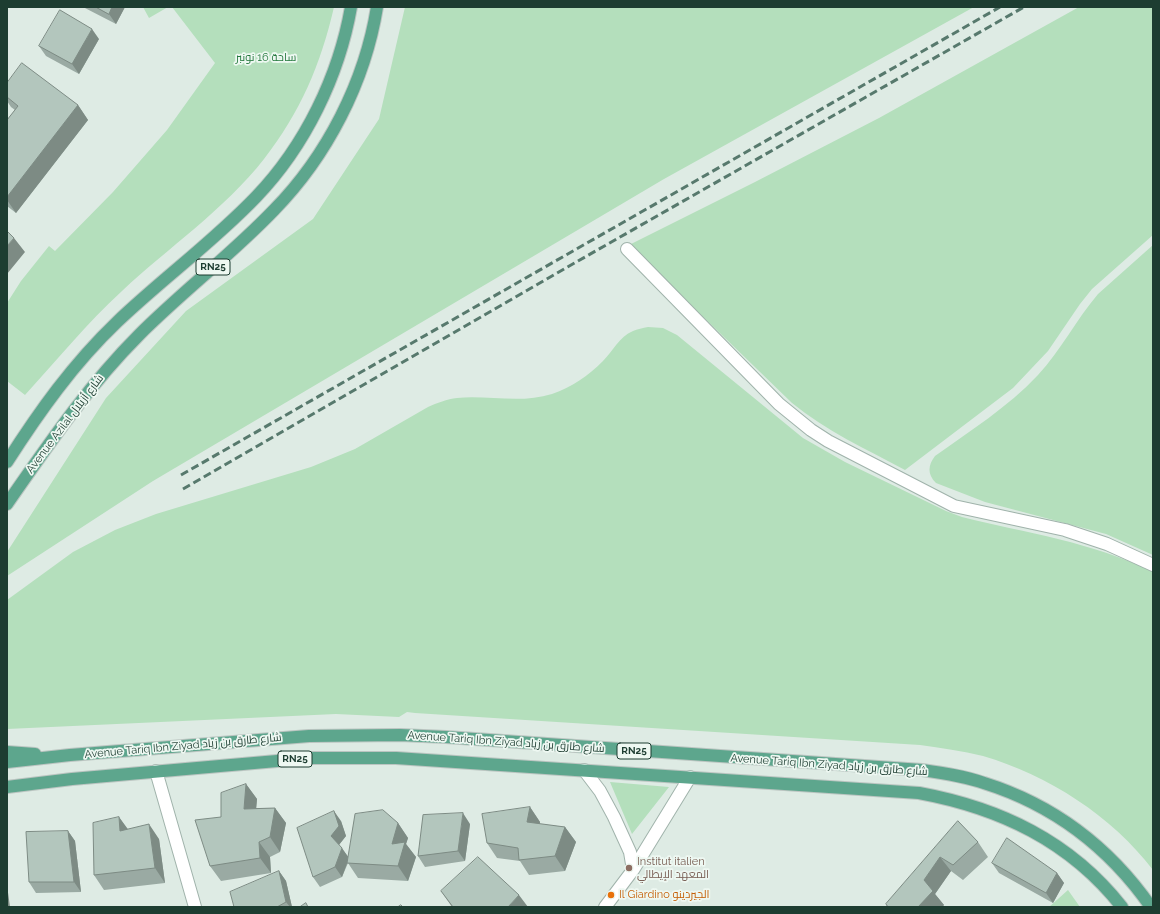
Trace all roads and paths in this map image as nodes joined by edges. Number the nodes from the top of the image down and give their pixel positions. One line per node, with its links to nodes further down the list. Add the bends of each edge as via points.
1 (351, 7): 4 (main road, RN25, via 330,81 302,136 279,170 233,220 142,299 92,347 49,400)
2 (377, 7): 5 (main road, Avenue Azilal شارع أزيلال / RN25, via 366,53 339,121 299,182 274,210 116,359 71,412)
3 (627, 249): 6 (street, via 779,404 828,441 954,506 1064,530 1107,544)
4 (7, 462)
5 (7, 504)
6 (1153, 566)
7 (7, 752): 8 (main road, RN25)
8 (50, 757): 9 (main road, Avenue Tariq Ibn Ziyad شارع طارق بن زياد / RN25); 18 (main road, Avenue Tariq Ibn Ziyad شارع طارق بن زياد / RN25, via 309,736 400,735 922,770 983,783 1042,807 1094,843 1117,864)
9 (7, 762)
10 (584, 770): 11 (main road, Avenue Tariq Ibn Ziyad شارع طارق بن زياد / RN25, via 353,757); 12 (main road, Avenue Tariq Ibn Ziyad شارع طارق بن زياد / RN25); 14 (street, via 600,791 614,817 630,852)
11 (156, 771): 13 (main road, Avenue Tariq Ibn Ziyad شارع طارق بن زياد / RN25); 15 (street)
12 (690, 777): 14 (street); 17 (main road, Avenue Tariq Ibn Ziyad شارع طارق بن زياد / RN25, via 920,793 977,806 1031,830 1056,846 1101,883)
13 (7, 787)
14 (633, 870): 16 (street)
15 (195, 907)
16 (605, 907)
17 (1122, 907)
18 (1151, 907)

